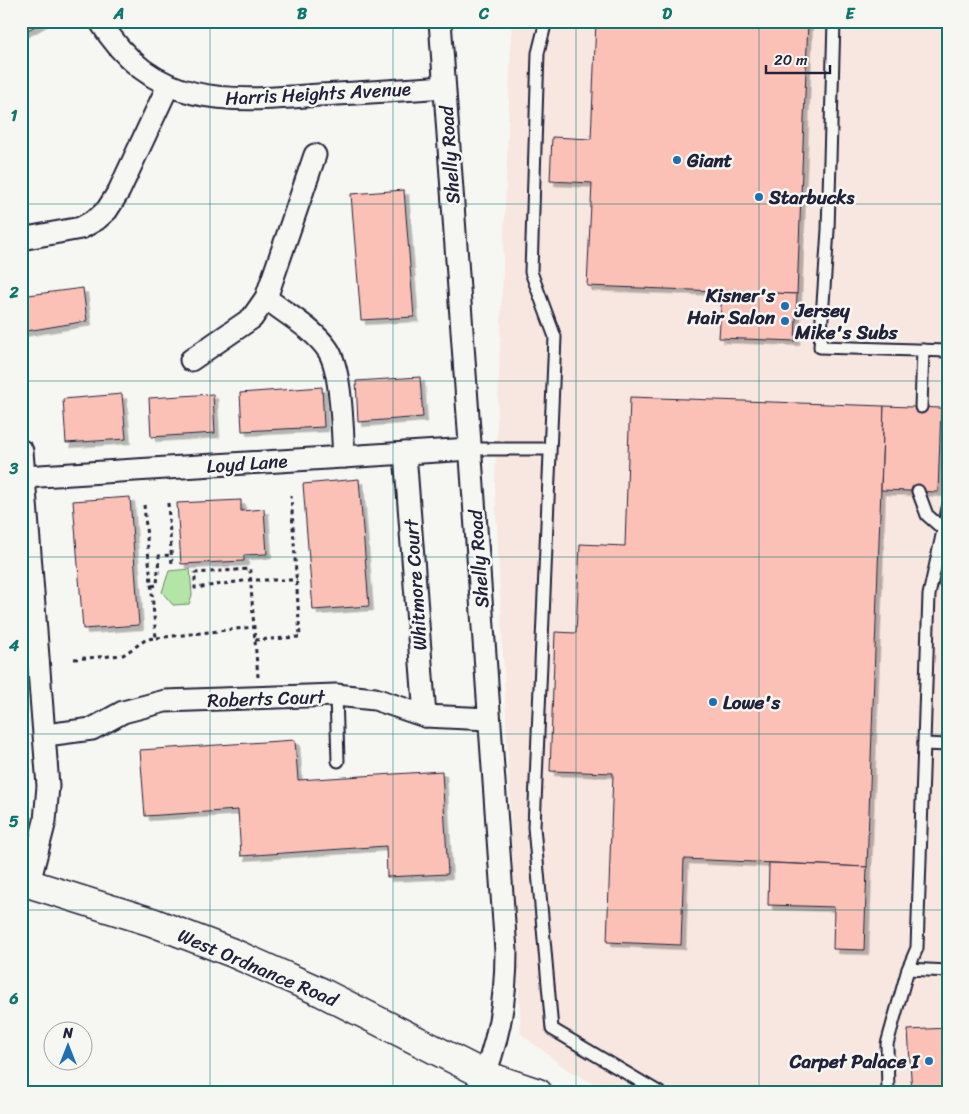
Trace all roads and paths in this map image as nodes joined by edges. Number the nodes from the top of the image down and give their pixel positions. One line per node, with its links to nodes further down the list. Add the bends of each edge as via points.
1 (100, 21): 5 (street, Harris Heights Avenue, via 122,52 142,70)
2 (440, 21): 6 (street, Shelly Road)
3 (546, 21): 15 (lane, via 538,52 531,272 555,337)
4 (834, 21): 10 (lane, via 828,230 820,347)
5 (168, 86): 6 (street, Harris Heights Avenue, via 222,99); 8 (street, via 107,210 97,220 81,228)
6 (444, 87): 14 (street, Shelly Road)
7 (315, 155): 9 (street)
8 (21, 239)
9 (266, 298): 12 (street, via 252,318); 18 (street, via 318,338 329,351 337,384)
10 (923, 350): 11 (lane); 13 (lane)
11 (948, 351)
12 (192, 360)
13 (921, 407)
14 (470, 449): 15 (lane); 17 (street, Loyd Lane); 38 (street, Shelly Road)
15 (549, 449): 48 (lane, via 534,827 552,1029)
16 (22, 451): 19 (street)
17 (405, 453): 18 (street, Loyd Lane); 37 (street, Whitmore Court)
18 (344, 457): 19 (street, Loyd Lane)
19 (24, 477): 39 (street)
20 (918, 492): 25 (lane, via 927,516)
21 (291, 495): 29 (path)
22 (168, 504): 26 (path)
23 (144, 505): 30 (path)
24 (948, 508): 25 (lane)
25 (943, 529): 40 (lane, via 929,595)
26 (172, 555): 27 (path); 30 (path, via 159,556 157,585)
27 (172, 565)
28 (250, 580): 28 (path, via 250,569 195,573 195,588); 29 (path); 31 (path)
29 (297, 580): 33 (path, via 300,637)
30 (152, 586): 32 (path)
31 (254, 627): 32 (path); 33 (path)
32 (156, 638): 34 (path, via 147,639 122,655)
33 (255, 640): 35 (path)
34 (74, 659)
35 (258, 685)
36 (336, 695): 37 (street, Roberts Court, via 374,699); 39 (street, Roberts Court, via 165,701 122,712 92,728); 42 (lane)
37 (424, 716): 38 (street, Roberts Court)
38 (489, 719): 46 (street, Shelly Road, via 506,977 502,1017)
39 (46, 734): 43 (street, via 48,786 45,821)
40 (924, 744): 41 (lane); 44 (lane, via 917,948)
41 (948, 745)
42 (338, 761)
43 (25, 882): 46 (main road, West Ordnance Road, via 152,922 233,953 321,992)
44 (908, 969): 45 (lane); 49 (lane, via 887,1044)
45 (948, 970)
46 (488, 1087): 47 (main road, West Ordnance Road)
47 (538, 1093)
48 (660, 1093)
49 (888, 1093)

